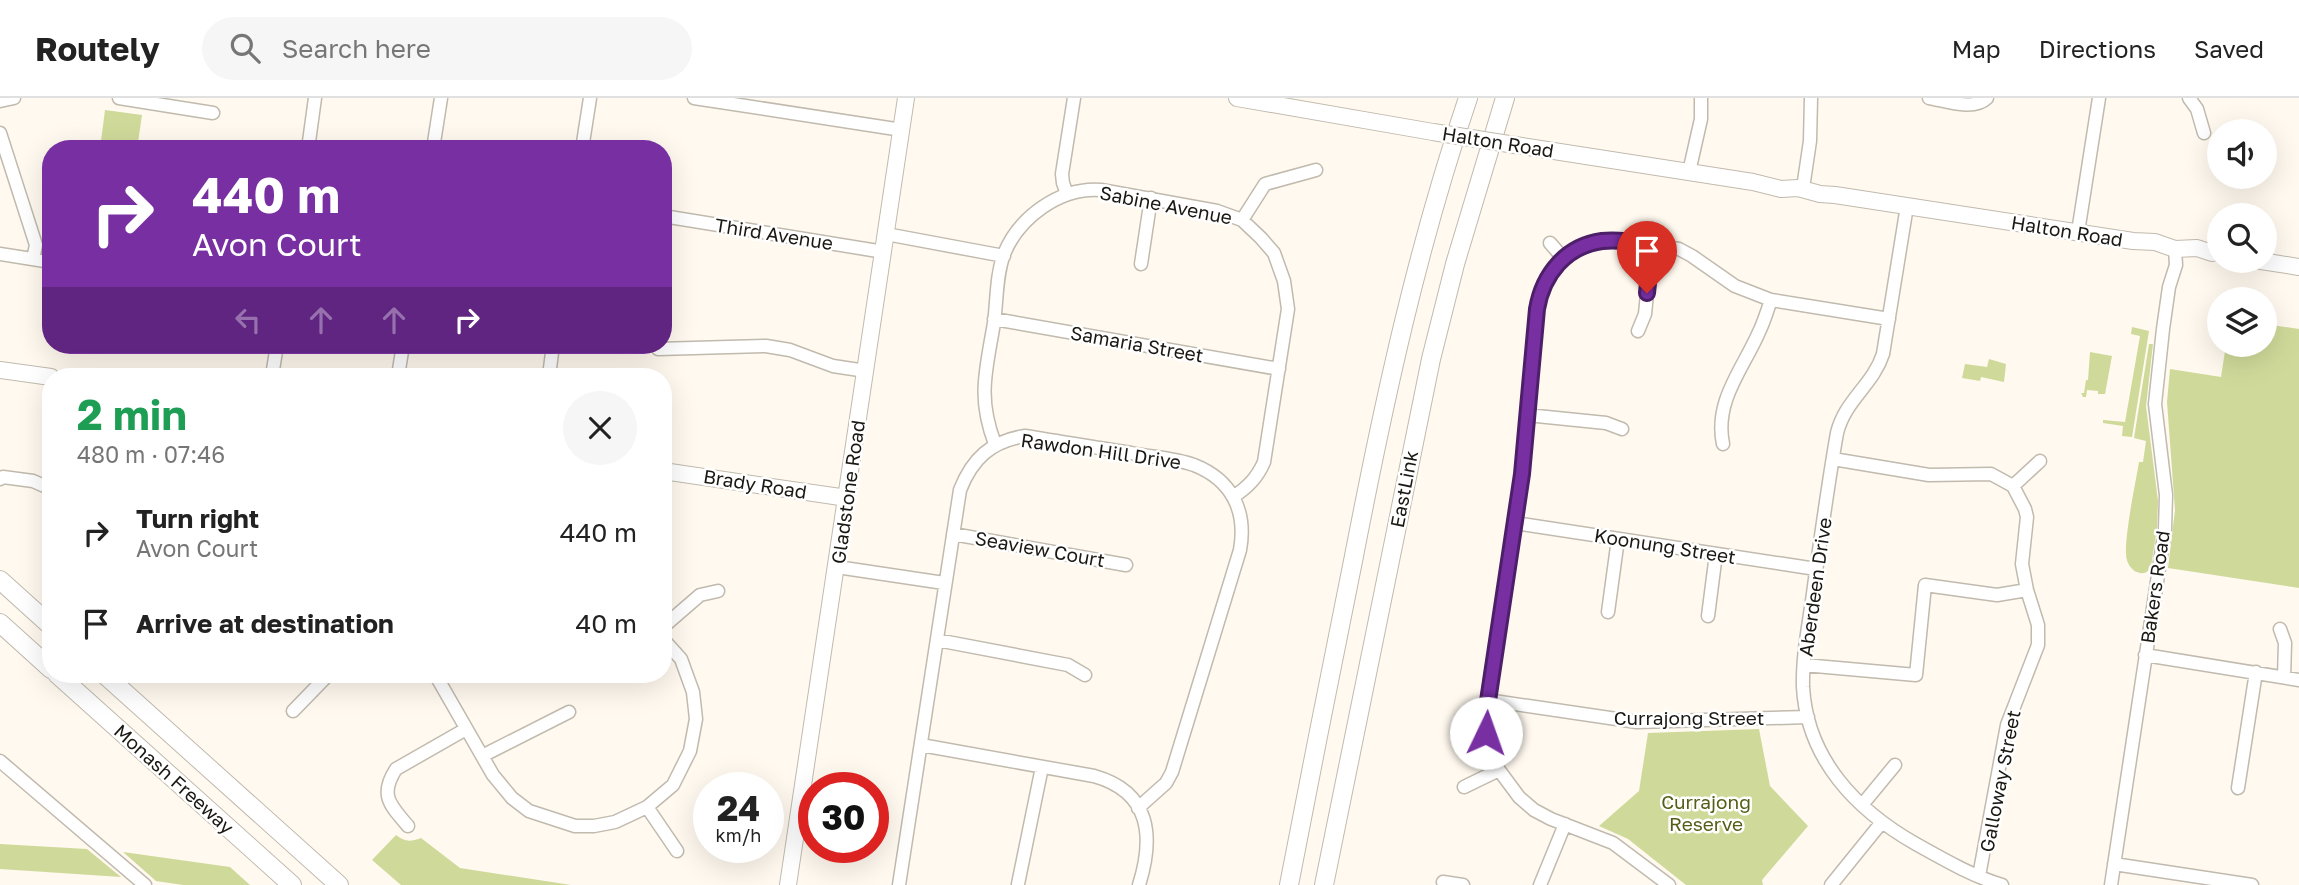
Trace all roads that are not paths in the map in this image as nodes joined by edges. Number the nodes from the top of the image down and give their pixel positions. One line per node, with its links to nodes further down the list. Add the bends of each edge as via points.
1 (13, 98): 18 (street)
2 (119, 98): 19 (street)
3 (315, 98): 23 (street)
4 (441, 98): 24 (street)
5 (590, 98): 25 (street)
6 (695, 98): 20 (street)
7 (906, 98): 20 (main road, Gladstone Road)
8 (1074, 98): 29 (street, via 1062,174)
9 (1237, 98): 27 (main road, Halton Road, bridge)
10 (1468, 98): 131 (highway, EastLink, via 1401,329)
11 (1505, 98): 110 (highway, EastLink, via 1431,359)
12 (1701, 98): 27 (street)
13 (1811, 98): 28 (street)
14 (1929, 98): 15 (street, via 1975,104)
15 (1987, 98)
16 (2099, 98): 34 (street)
17 (2189, 98): 22 (street)
18 (0, 102)
19 (213, 113)
20 (902, 130): 35 (main road, Gladstone Road)
21 (0, 132): 44 (street, via 36,244)
22 (2204, 133)
23 (309, 140)
24 (434, 140)
25 (583, 140)
26 (1316, 170): 33 (street, via 1265,184)
27 (1689, 172): 28 (main road, Halton Road, via 1781,189)
28 (1803, 185): 31 (main road, Halton Road, via 1820,194)
29 (1068, 194): 30 (street, Sabine Avenue, via 1093,189); 42 (street, Sabine Avenue, via 1040,209 1019,229)
30 (1151, 198): 33 (street, Sabine Avenue); 46 (street)
31 (1907, 206): 34 (main road, Halton Road); 51 (street, Aberdeen Drive)
32 (672, 217): 39 (street, Third Avenue)
33 (1242, 220): 55 (street, Sabine Avenue, via 1274,253 1284,281 1287,309)
34 (2078, 232): 40 (main road, Halton Road, via 2155,243)
35 (886, 234): 39 (main road, Gladstone Road); 42 (street)
36 (1550, 243): 43 (street)
37 (1652, 244): 43 (street, via 1602,241); 49 (street, via 1686,252 1735,286); 52 (street, via 1645,314)
38 (2207, 251): 40 (main road, Halton Road, via 2197,248)
39 (884, 252): 56 (main road, Gladstone Road)
40 (2174, 253): 89 (street, Bakers Road, via 2169,264 2154,404 2165,529)
41 (0, 254): 44 (street)
42 (1004, 256): 50 (street, Sabine Avenue)
43 (1563, 258): 58 (street, via 1548,275 1539,298)
44 (33, 259): 45 (street)
45 (42, 260)
46 (1141, 264)
47 (2277, 264): 48 (main road)
48 (2299, 267)
49 (1771, 300): 51 (street); 61 (street, via 1723,405)
50 (994, 319): 55 (street, Samaria Street); 60 (street, Sabine Avenue, via 983,398)
51 (1889, 319): 62 (street, Aberdeen Drive, via 1880,364 1842,416)
52 (1638, 331)
53 (672, 349): 56 (street, via 766,346)
54 (0, 369): 57 (main road)
55 (1279, 369): 68 (street, Sabine Avenue, via 1264,462 1248,487)
56 (866, 371): 69 (main road, Gladstone Road)
57 (42, 376)
58 (1527, 415): 59 (street, via 1606,423); 70 (street)
59 (1622, 429)
60 (995, 444): 68 (street, Rawdon Hill Drive, via 1025,436 1192,464 1217,478); 71 (street, Rawdon Hill Drive, via 966,473)
61 (1723, 444)
62 (1832, 459): 67 (street, via 1929,475 1990,474); 76 (street, Aberdeen Drive)
63 (2040, 461): 67 (street)
64 (672, 472): 69 (main road, Brady Road)
65 (0, 479): 66 (street)
66 (42, 485)
67 (2013, 486): 79 (street, Galloway Street, via 2027,517 2022,564)
68 (1233, 497): 116 (street, Rawdon Hill Drive, via 1241,516 1240,550 1172,772)
69 (847, 498): 75 (main road, Gladstone Road)
70 (1515, 523): 72 (street, Koonung Street); 100 (street)
71 (953, 534): 74 (street, Seaview Court); 78 (street, Rawdon Hill Drive)
72 (1618, 539): 73 (street, Koonung Street); 81 (street)
73 (1716, 554): 76 (street, Koonung Street); 82 (street)
74 (1126, 565)
75 (837, 567): 78 (street); 128 (main road, Gladstone Road)
76 (1816, 569): 91 (street, Aberdeen Drive)
77 (0, 580): 83 (highway)
78 (944, 583): 87 (street, Rawdon Hill Drive)
79 (2027, 590): 91 (street, via 1986,594 1925,585 1916,675); 122 (street, Galloway Street, via 2037,618 2038,645 2007,725)
80 (718, 591): 84 (street, via 700,595)
81 (1608, 612)
82 (1708, 616)
83 (42, 618)
84 (672, 618)
85 (0, 623): 90 (highway)
86 (2280, 629): 94 (street, via 2285,643)
87 (937, 640): 93 (street, via 1068,665); 105 (street, Rawdon Hill Drive)
88 (672, 649): 115 (street, via 681,659 693,692 696,719 690,751 673,785)
89 (2145, 655): 92 (street); 121 (street, Bakers Road)
90 (42, 660)
91 (1804, 665): 103 (street, Aberdeen Drive)
92 (2256, 672): 94 (street); 113 (street)
93 (1085, 675)
94 (2284, 677): 95 (street)
95 (2299, 680)
96 (67, 683): 126 (highway, Monash Freeway)
97 (114, 683): 127 (highway, Monash Freeway)
98 (320, 683): 101 (street)
99 (440, 683): 104 (street)
100 (1488, 701): 103 (street, Currajong Street, via 1637,722); 111 (street, via 1486,733)
101 (293, 711)
102 (569, 712): 106 (street)
103 (1808, 717): 114 (street, Aberdeen Drive, via 1828,766)
104 (466, 729): 106 (street); 119 (street, via 391,776 390,804)
105 (921, 745): 109 (street); 129 (street, Rawdon Hill Drive)
106 (482, 756): 115 (street, via 512,798 529,811 575,826 615,822)
107 (0, 761): 125 (street)
108 (1895, 765): 114 (street)
109 (1042, 767): 116 (street, via 1102,779 1123,790); 124 (street)
110 (1349, 770): 132 (highway, EastLink); 133 (highway)
111 (1499, 770): 112 (street); 118 (street, via 1528,805)
112 (1464, 787)
113 (2238, 788)
114 (1862, 806): 117 (street, Aberdeen Drive)
115 (647, 807): 120 (street)
116 (1141, 814): 130 (street, via 1148,848)
117 (1882, 822): 122 (street, Aberdeen Drive); 137 (street)
118 (1565, 824): 135 (street); 136 (street, via 1613,842)
119 (408, 826)
120 (677, 851)
121 (2114, 864): 139 (street, Bakers Road); 140 (street)
122 (1979, 876): 138 (street, Aberdeen Drive)
123 (1443, 882): 134 (street)
124 (1018, 884)
125 (145, 885)
126 (292, 885)
127 (339, 885)
128 (788, 885)
129 (899, 885)
130 (1139, 885)
131 (1287, 885)
132 (1324, 885)
133 (1337, 885)
134 (1463, 885)
135 (1539, 885)
136 (1669, 885)
137 (1831, 885)
138 (2000, 885)
139 (2111, 885)
140 (2252, 885)

